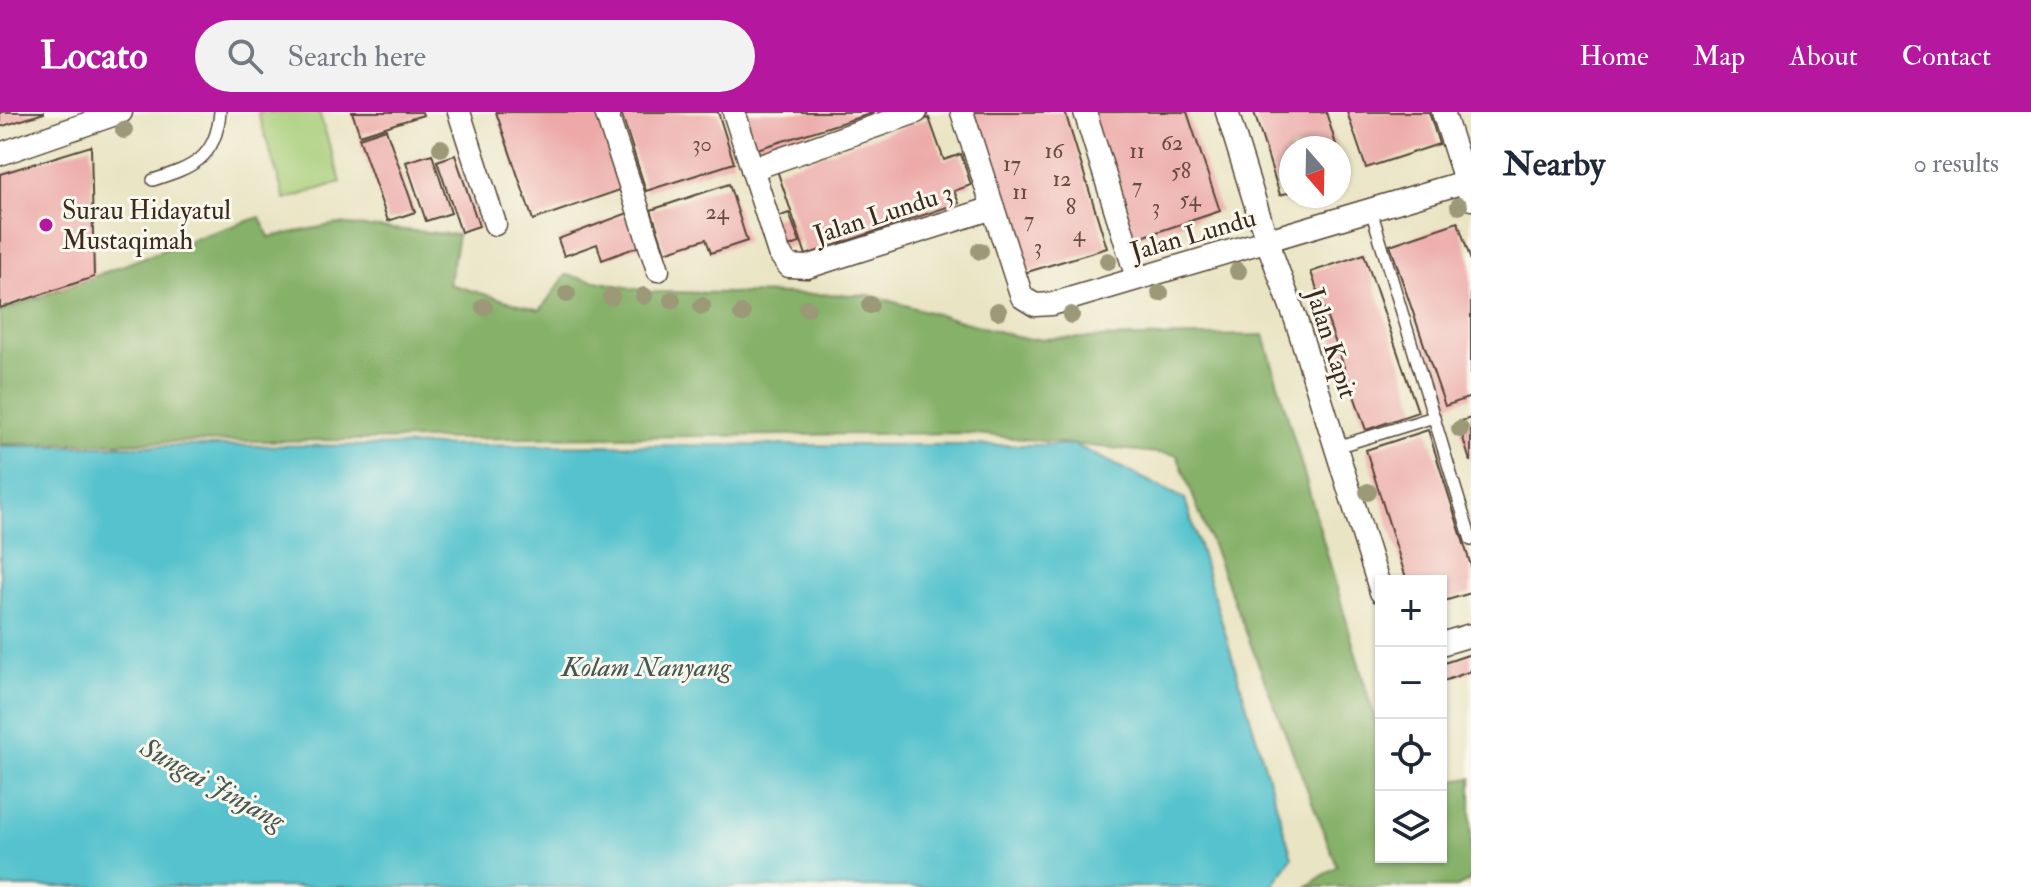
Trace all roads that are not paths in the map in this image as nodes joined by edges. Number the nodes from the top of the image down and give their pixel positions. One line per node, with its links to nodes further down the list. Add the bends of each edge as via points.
1 (121, 112): 11 (street)
2 (220, 112): 13 (lane, via 211,150 185,170)
3 (459, 112): 17 (street)
4 (606, 112): 19 (street)
5 (734, 112): 12 (street)
6 (916, 112): 12 (street)
7 (962, 112): 15 (street)
8 (1085, 112): 20 (street)
9 (1227, 112): 18 (street, Jalan Kapit)
10 (1443, 112): 14 (street)
11 (0, 154)
12 (752, 169): 15 (street, Jalan Lundu 3, via 779,253 789,266 807,267)
13 (153, 180)
14 (1469, 187): 16 (street, Jalan Lundu)
15 (993, 208): 20 (street, Jalan Lundu, via 1022,297 1035,305)
16 (1371, 210): 18 (street, Jalan Lundu); 21 (lane)
17 (495, 224)
18 (1267, 241): 20 (street, Jalan Lundu); 22 (street, Jalan Kapit)
19 (658, 270)
20 (1137, 278)
21 (1434, 417): 22 (lane); 23 (lane)
22 (1336, 447): 24 (street, Jalan Kapit)
23 (1471, 540)
24 (1376, 575)
25 (1471, 635): 26 (street)
26 (1447, 642)

